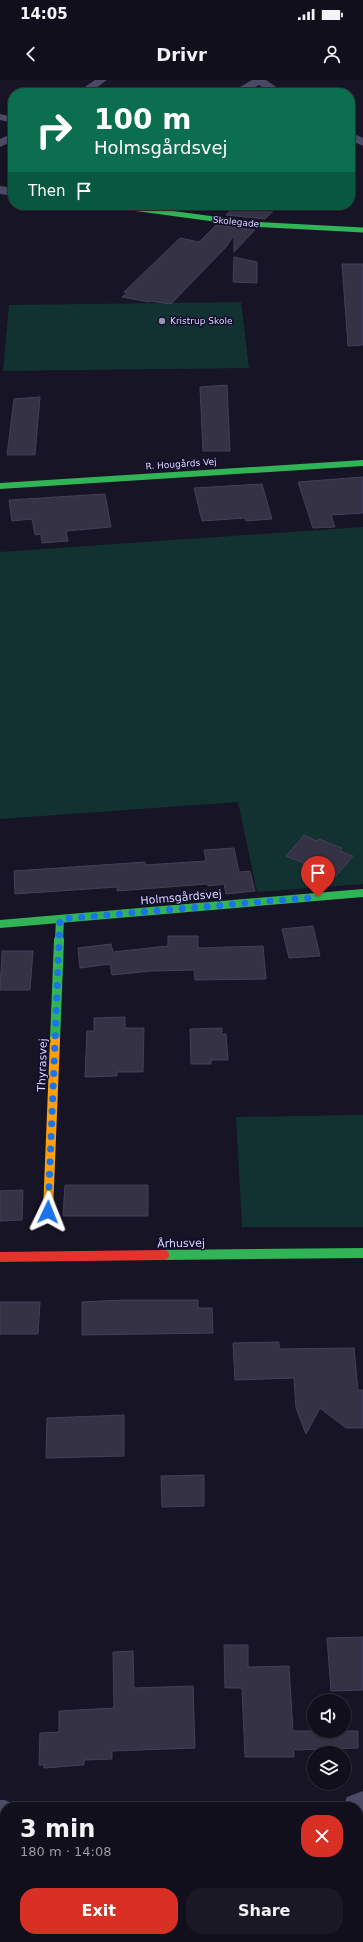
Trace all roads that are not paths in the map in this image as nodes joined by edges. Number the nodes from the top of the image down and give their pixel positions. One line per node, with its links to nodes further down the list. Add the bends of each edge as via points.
1 (102, 80): 3 (street)
2 (259, 80): 4 (street); 5 (street)
3 (89, 88)
4 (244, 88)
5 (272, 88)
6 (152, 210): 7 (street, Skolegade, via 251,224)
7 (363, 230)
8 (363, 463): 9 (street, R. Hougårds Vej)
9 (0, 486)
10 (363, 893): 11 (street, Holmsgårdsvej)
11 (60, 919): 12 (street, Holmsgårdsvej); 13 (street, Thyrasvej)
12 (0, 924)
13 (48, 1212)
14 (363, 1253): 15 (street, Århusvej)
15 (0, 1257)

